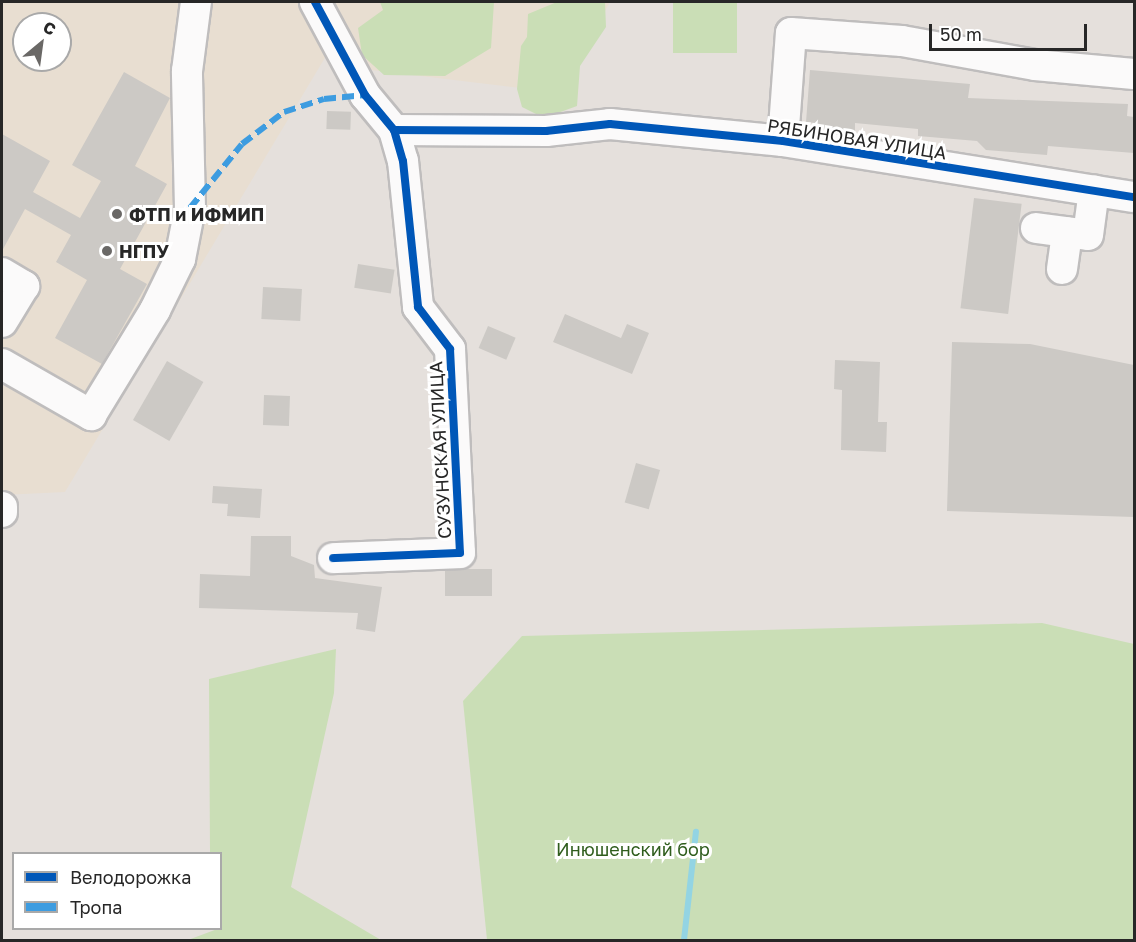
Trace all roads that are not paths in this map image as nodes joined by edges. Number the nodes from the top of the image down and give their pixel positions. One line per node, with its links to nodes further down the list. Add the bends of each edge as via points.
1 (196, 2): 13 (street, via 187,70 190,208 180,259 154,310 91,415)
2 (315, 2): 4 (street, СУЗУНСКАЯ УЛИЦА, via 365,95)
3 (1134, 74): 5 (street, via 1035,65 902,41 791,33)
4 (394, 130): 5 (street, РЯБИНОВАЯ УЛИЦА, via 546,131 610,124); 16 (street, СУЗУНСКАЯ УЛИЦА, via 411,211 418,307 450,349 460,553)
5 (783, 141): 6 (street, РЯБИНОВАЯ УЛИЦА)
6 (1094, 190): 7 (street, РЯБИНОВАЯ УЛИЦА); 9 (street, via 1088,235)
7 (1134, 197)
8 (1036, 228): 9 (street)
9 (1067, 232): 10 (street)
10 (1062, 269)
11 (2, 273): 12 (street, via 24,286)
12 (2, 322)
13 (2, 364)
14 (2, 507): 15 (street)
15 (2, 512)
16 (333, 558)

